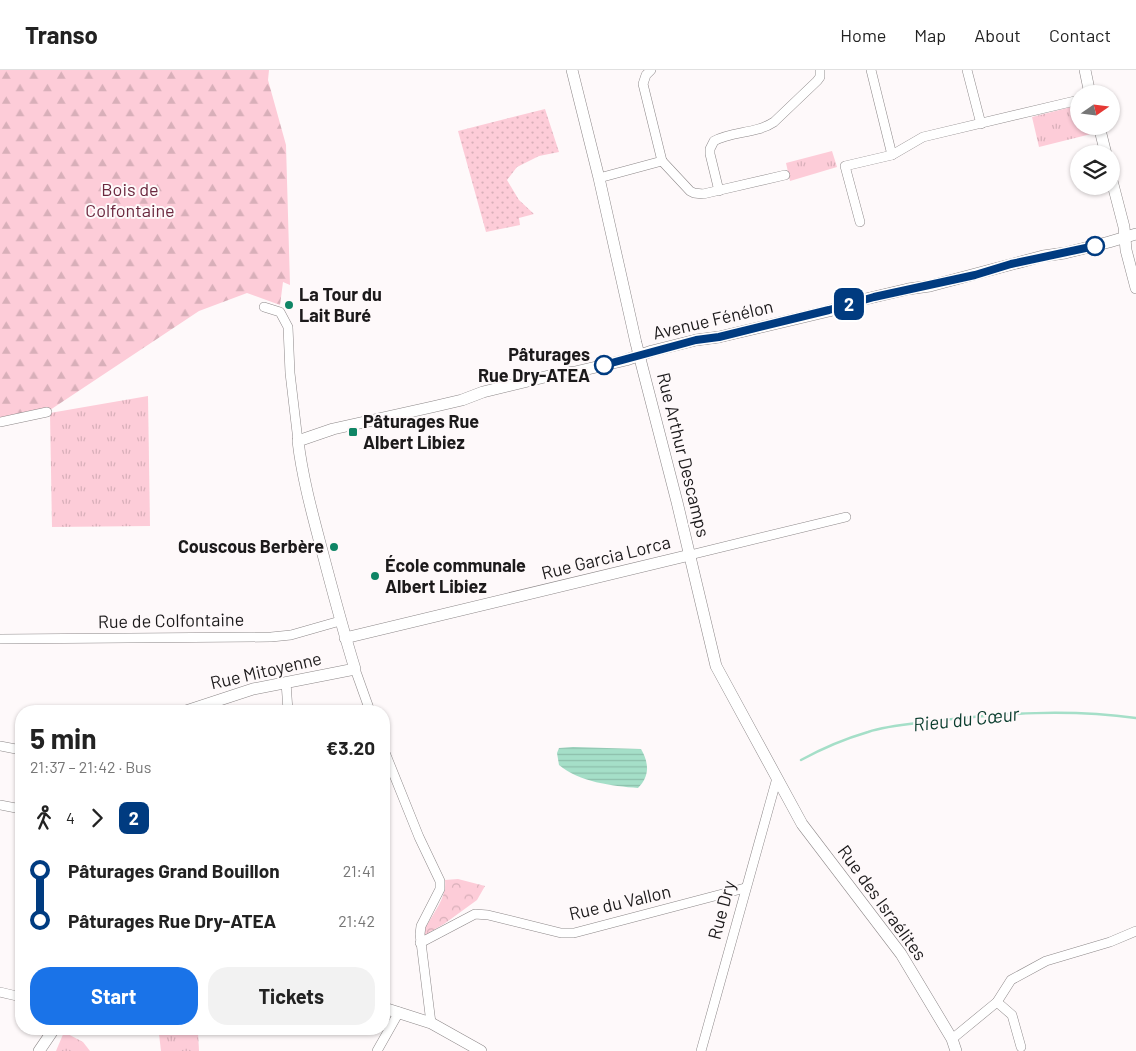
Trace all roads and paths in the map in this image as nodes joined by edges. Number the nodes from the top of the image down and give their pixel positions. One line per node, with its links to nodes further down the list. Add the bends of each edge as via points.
1 (572, 70): 13 (street, Rue Arthur Descamps)
2 (651, 70): 11 (street, via 644,84)
3 (820, 70): 14 (street, via 817,81 774,122 714,141 710,154)
4 (871, 70): 10 (street)
5 (967, 70): 9 (street)
6 (1085, 70): 7 (street)
7 (1088, 85)
8 (1070, 102): 9 (street)
9 (981, 124): 10 (street, via 923,137)
10 (892, 155): 16 (street, via 845,166)
11 (662, 162): 13 (street); 14 (street, via 694,193)
12 (785, 175): 14 (street)
13 (599, 178): 20 (street, Rue Arthur Descamps)
14 (719, 191)
15 (1116, 195): 17 (street, via 1124,227)
16 (860, 222)
17 (1130, 236): 18 (street); 20 (street, Avenue Fénélon)
18 (1136, 288)
19 (264, 307): 23 (street, via 280,312 288,327)
20 (639, 356): 23 (street, Avenue Fénélon, via 333,429); 25 (street, Rue Arthur Descamps)
21 (48, 412): 22 (street)
22 (0, 422)
23 (298, 441): 26 (street, via 300,463)
24 (846, 516): 25 (street, Rue Garcia Lorca)
25 (690, 555): 27 (street, Rue Garcia Lorca); 37 (street, Rue Arthur Descamps, via 716,666)
26 (340, 621): 27 (street); 28 (street, Rue de Colfontaine, via 291,635 271,637)
27 (345, 638): 29 (street)
28 (0, 639)
29 (355, 669): 30 (street, Rue Mitoyenne); 33 (street)
30 (286, 682): 31 (street, Rue Mitoyenne); 32 (street)
31 (204, 705)
32 (288, 705)
33 (368, 705)
34 (0, 746): 35 (street)
35 (15, 749)
36 (390, 765): 42 (street, via 440,881 440,890 421,926)
37 (777, 778): 40 (street, Rue Dry); 52 (street, Rue des Israélites, via 802,824 901,954)
38 (0, 805): 39 (street)
39 (15, 808)
40 (745, 888): 42 (street, Rue du Vallon, via 574,933 475,914); 57 (street, Rue Dry)
41 (1136, 931): 45 (street, via 1046,962 1011,980)
42 (420, 943): 48 (street)
43 (0, 992): 44 (street)
44 (15, 996)
45 (997, 1002): 52 (street); 53 (street, via 1012,1015)
46 (390, 1010): 47 (street)
47 (399, 1012): 48 (street); 49 (street)
48 (431, 1023): 56 (street)
49 (390, 1028)
50 (50, 1035): 54 (street)
51 (386, 1035): 55 (street)
52 (952, 1039): 58 (street, Rue des Israélites)
53 (1021, 1047)
54 (39, 1051)
55 (377, 1051)
56 (481, 1051)
57 (701, 1051)
58 (956, 1051)

